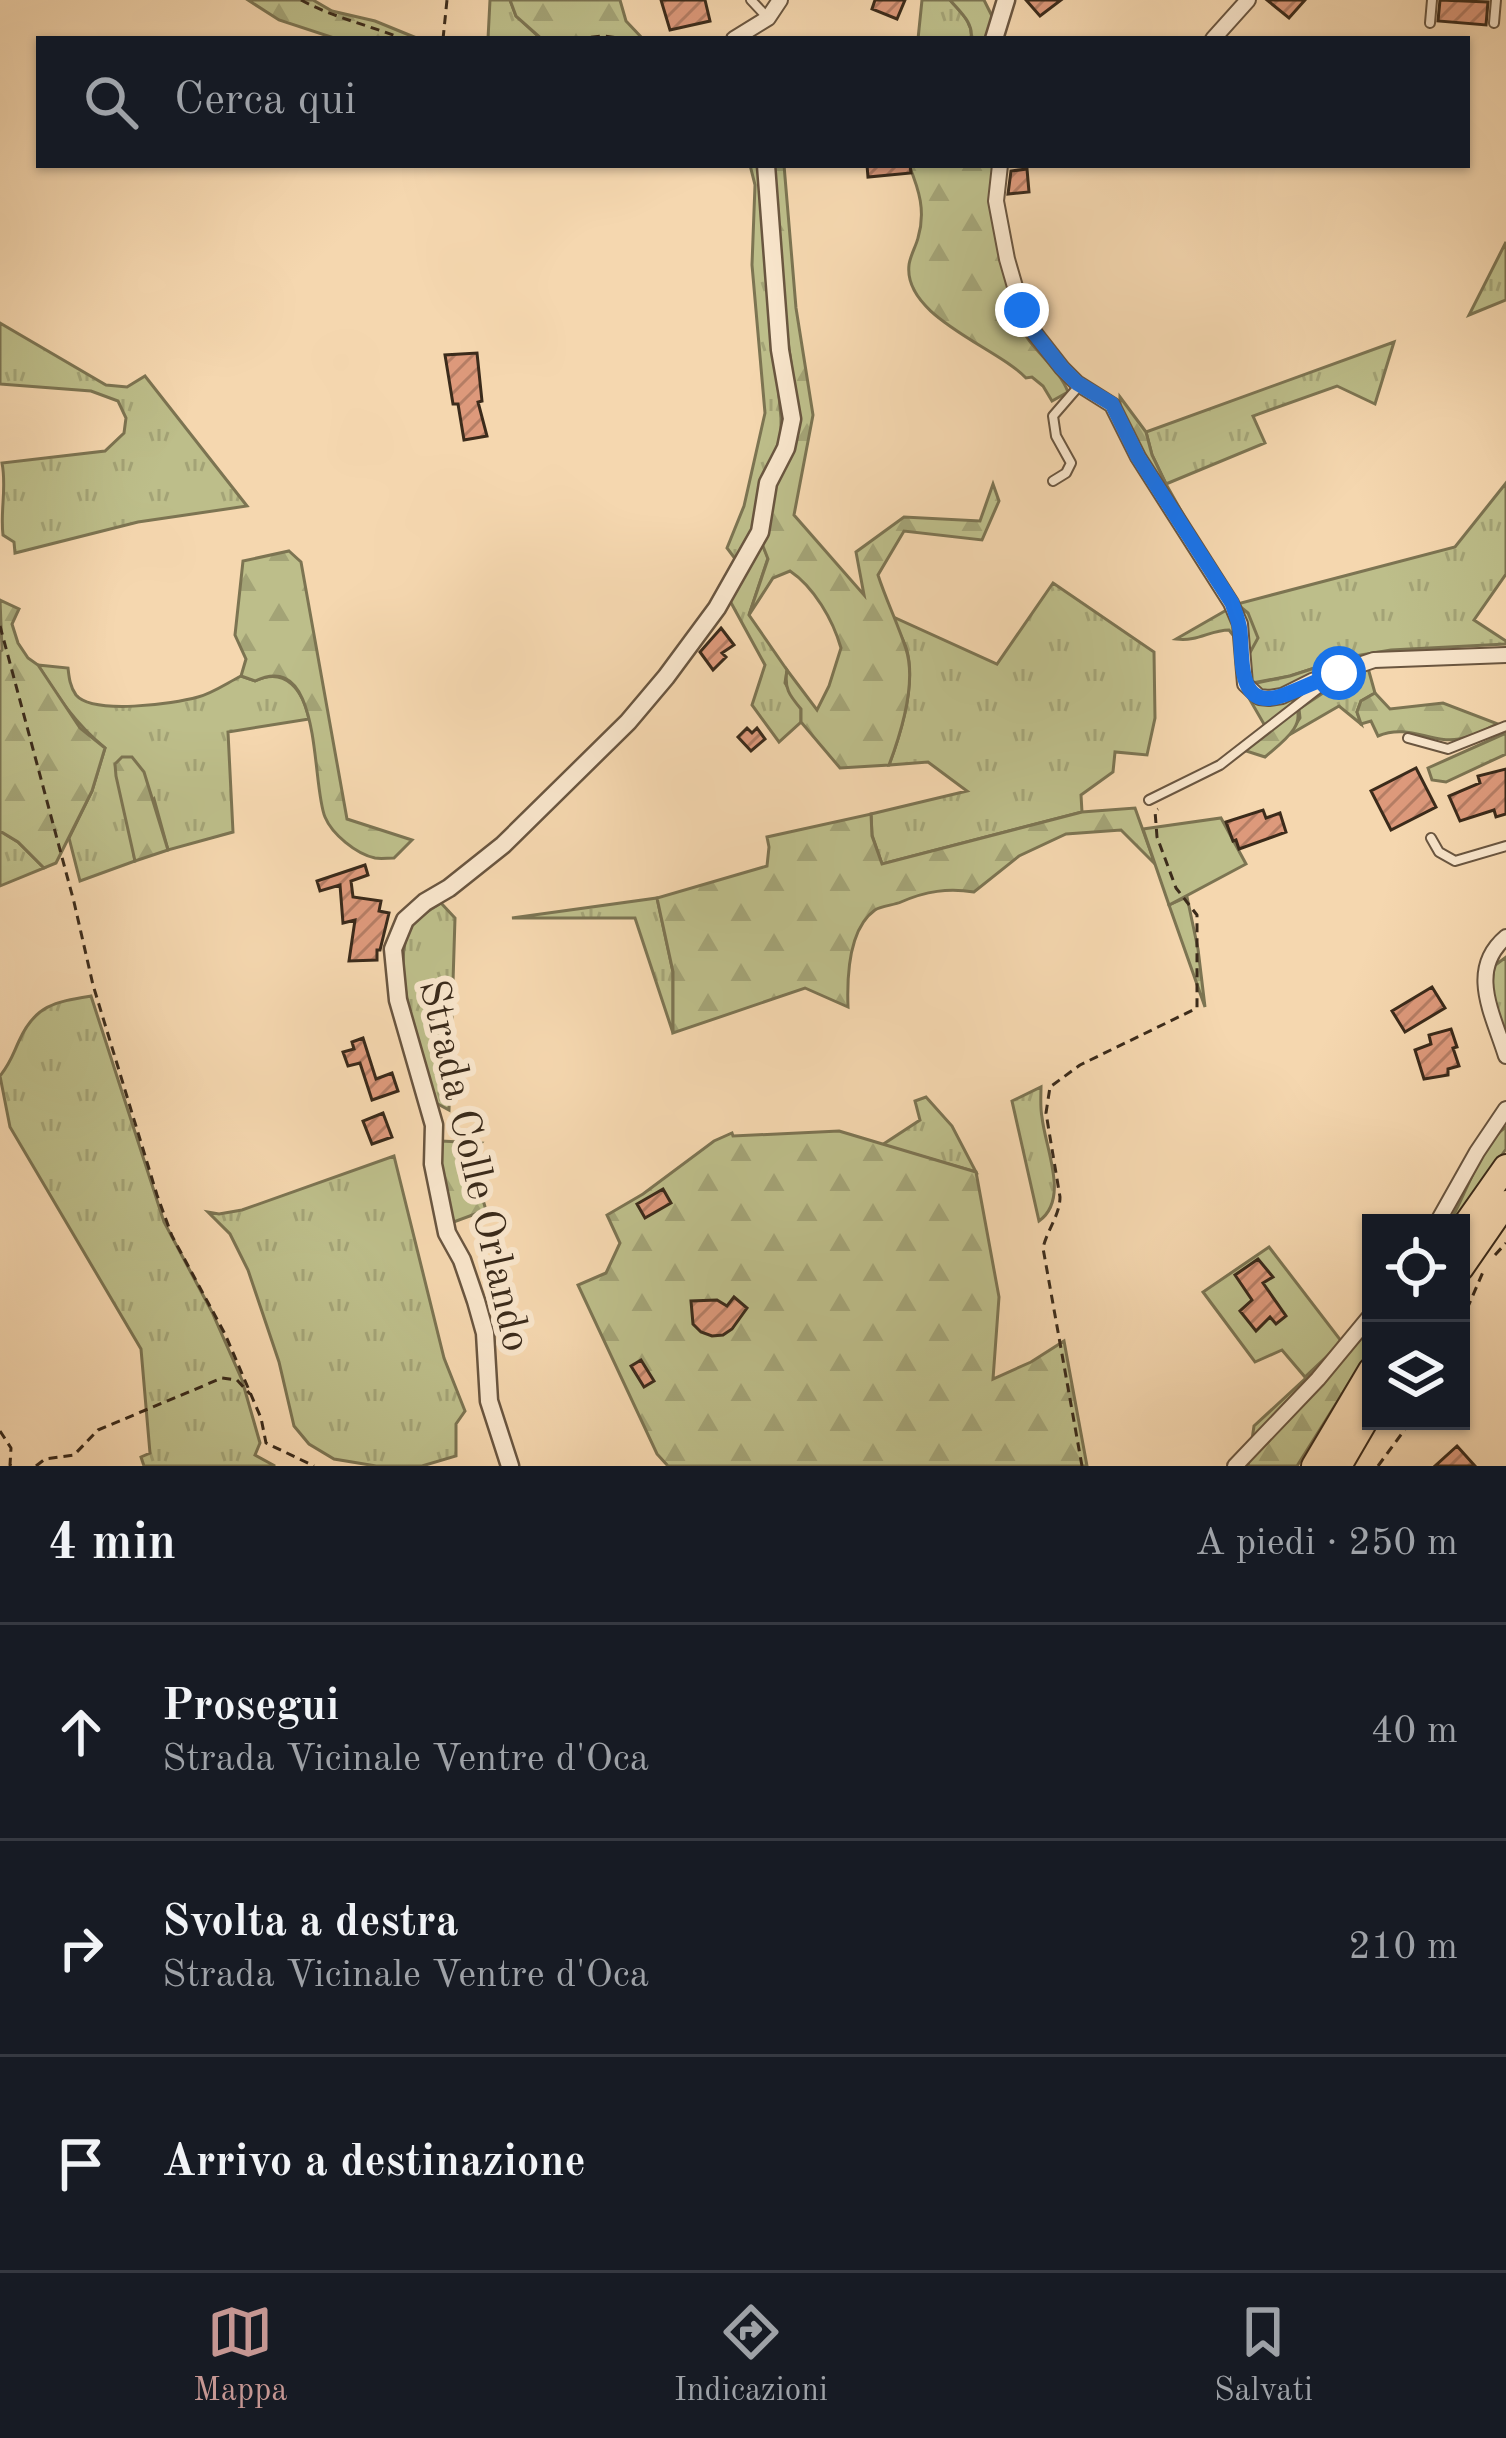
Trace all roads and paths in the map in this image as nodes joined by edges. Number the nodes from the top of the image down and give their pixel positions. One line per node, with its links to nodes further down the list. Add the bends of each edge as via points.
1 (301, 0): 12 (path)
2 (448, 0): 13 (path)
3 (751, 0): 9 (lane)
4 (780, 0): 9 (street)
5 (1006, 0): 15 (street)
6 (1248, 0): 16 (street)
7 (1432, 0): 10 (lane)
8 (1496, 0): 11 (lane)
9 (768, 18): 14 (street)
10 (1430, 23)
11 (1493, 23)
12 (396, 36)
13 (443, 36)
14 (739, 36)
15 (995, 36)
16 (1216, 36)
17 (766, 168): 50 (street, Strada Colle Orlando, via 792,419 760,532 717,608 628,722 503,845 405,920 393,949 398,1000 434,1126 447,1233 480,1317 489,1401)
18 (1000, 168): 19 (street, via 996,201 1022,310)
19 (1080, 385): 20 (lane, via 1053,416 1072,463); 24 (street, via 1112,404 1232,603 1251,692 1282,696)
20 (1053, 481)
21 (0, 626): 22 (path)
22 (3, 647): 43 (path, via 157,1195)
23 (1506, 655): 24 (street, via 1374,660)
24 (1339, 673): 27 (lane, via 1220,764)
25 (1506, 726): 26 (lane, via 1448,749)
26 (1408, 738)
27 (1149, 800)
28 (1163, 805): 51 (path, via 1155,811 1157,837 1196,915 1197,1009 1081,1065 1051,1087 1046,1112 1060,1210 1043,1249)
29 (1431, 838): 30 (lane, via 1455,861)
30 (1506, 846)
31 (1506, 938): 32 (street, via 1484,967)
32 (1506, 1056)
33 (1506, 1109): 36 (street)
34 (1506, 1167): 37 (highway)
35 (1506, 1203): 39 (highway)
36 (1441, 1214)
37 (1470, 1218)
38 (1506, 1243): 41 (path, via 1487,1264)
39 (1470, 1255)
40 (1365, 1322): 52 (street)
41 (1461, 1322)
42 (1362, 1385): 53 (highway)
43 (251, 1395): 48 (path, via 222,1378 98,1430 74,1455); 49 (path, via 266,1443)
44 (1362, 1426): 54 (highway)
45 (1404, 1430): 55 (path)
46 (0, 1431): 47 (path)
47 (13, 1466)
48 (36, 1466)
49 (314, 1466)
50 (510, 1466)
51 (1082, 1466)
52 (1235, 1466)
53 (1314, 1466)
54 (1339, 1466)
55 (1378, 1466)

